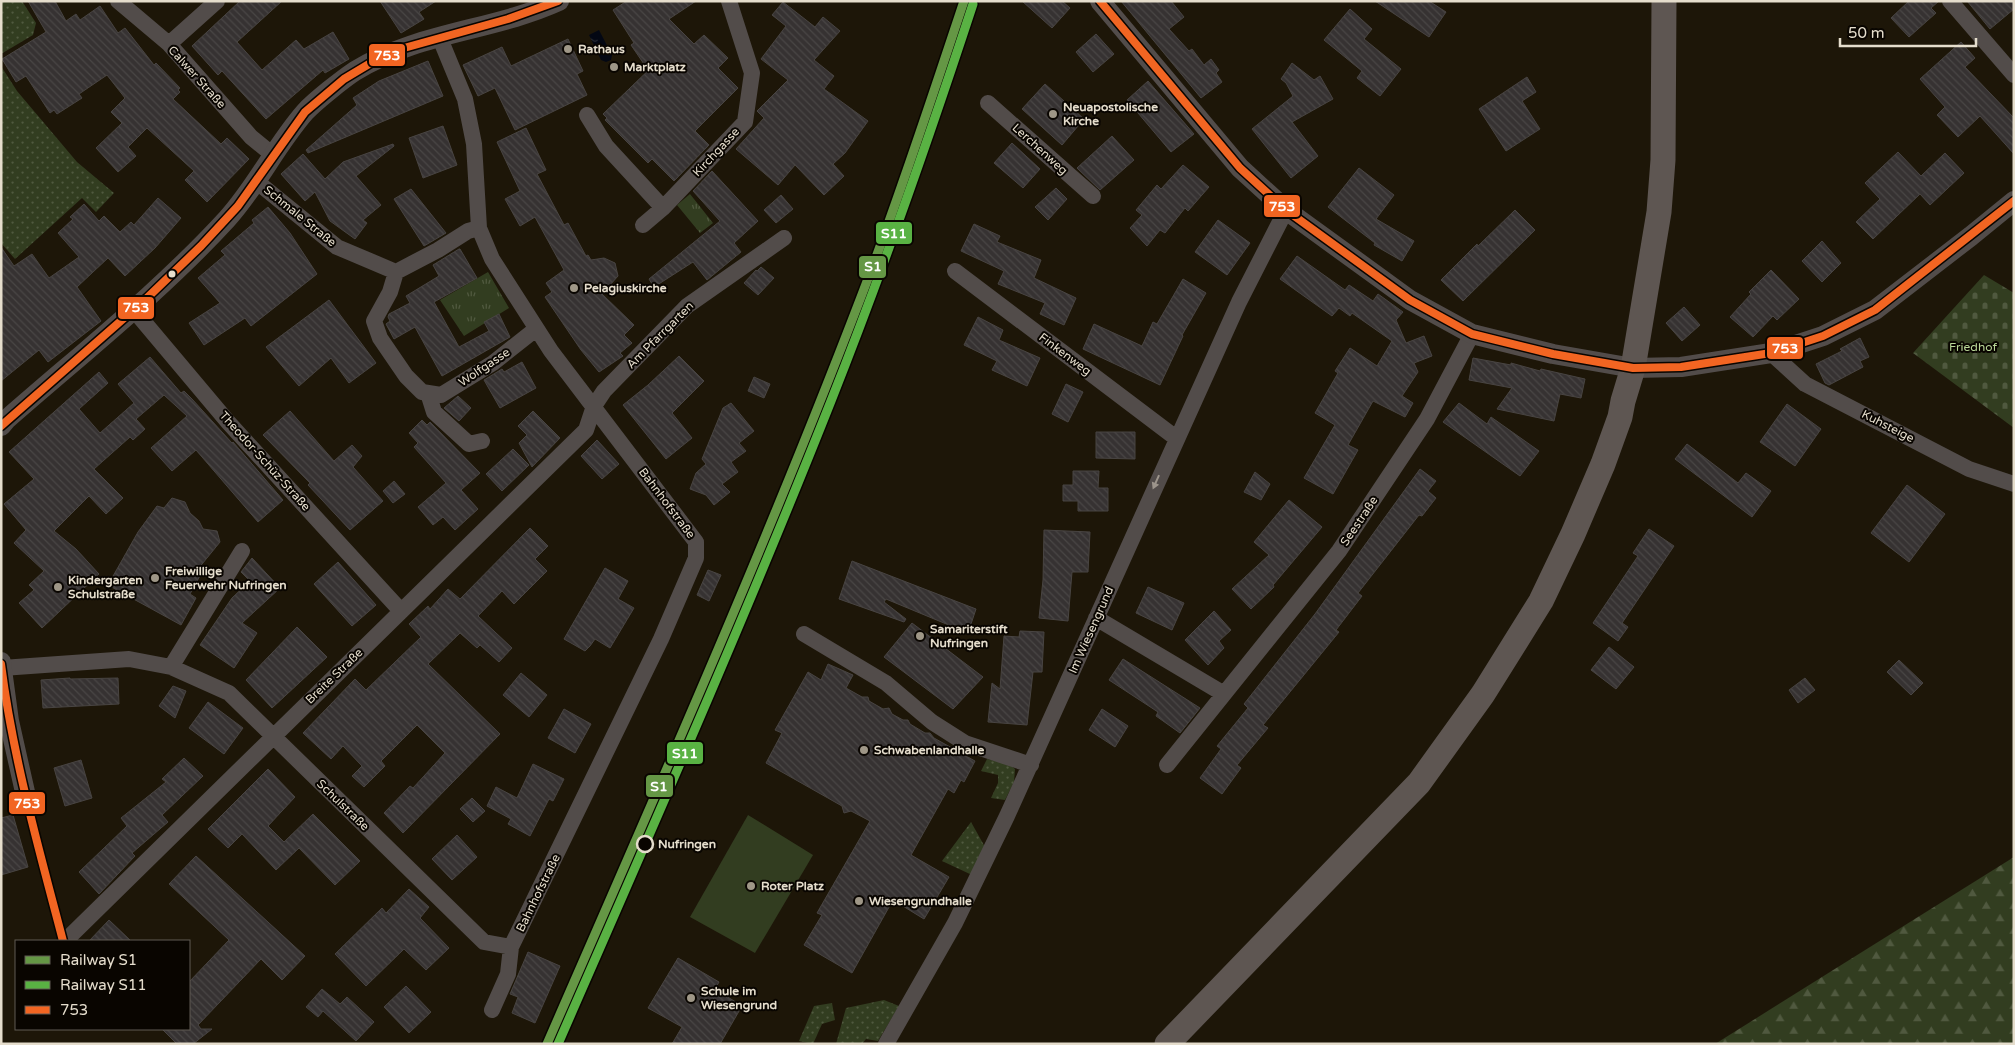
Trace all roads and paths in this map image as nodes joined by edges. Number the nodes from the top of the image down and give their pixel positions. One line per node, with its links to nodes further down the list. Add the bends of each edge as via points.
1 (118, 1): 9 (street, Calwer Straße)
2 (217, 1): 9 (street)
3 (729, 1): 17 (street, Kirchgasse, via 752,73 745,122)
4 (1100, 1): 18 (street, via 1240,168)
5 (1664, 1): 28 (main road, via 1663,160 1659,212)
6 (1950, 1): 10 (street)
7 (551, 3): 8 (street, via 506,20)
8 (439, 36): 13 (street, via 393,51 354,72 306,111); 20 (street, Bahnhofstraße, via 465,99 472,129)
9 (169, 44): 13 (street, Calwer Straße, via 251,137)
10 (2014, 75)
11 (988, 103): 15 (street, Lerchenweg)
12 (587, 115): 17 (street, via 606,146)
13 (273, 155): 14 (street)
14 (256, 181): 23 (street, Schmale Straße, via 337,247); 24 (street, via 228,218)
15 (1093, 196)
16 (2014, 201): 27 (street, via 1875,310 1823,336)
17 (664, 208): 19 (street, Kirchgasse)
18 (1286, 210): 26 (street, via 1410,300); 32 (street, Im Wiesengrund, via 1238,302)
19 (643, 225)
20 (479, 228): 23 (street, via 468,231); 25 (street, Bahnhofstraße, via 492,259)
21 (784, 238): 30 (street, Am Pfarrgarten, via 687,306 604,391)
22 (955, 271): 32 (street, Finkenweg)
23 (396, 272): 29 (street, via 390,292 374,321 380,338 406,376 422,392)
24 (133, 308): 31 (street); 36 (street, Theodor-Schüz-Straße, via 228,422)
25 (536, 329): 29 (street, Wolfgasse, via 494,363 441,395); 30 (street, Bahnhofstraße)
26 (1472, 334): 28 (street, via 1553,354); 42 (street, Seestraße, via 1427,419 1339,551)
27 (1771, 353): 28 (street, via 1681,367); 34 (street, Kuhsteige, via 1805,384 1969,469)
28 (1633, 368): 51 (main road, via 1603,464 1572,534 1540,601 1483,694 1419,783)
29 (428, 393): 33 (street, via 434,412 469,444)
30 (594, 406): 36 (street, Breite Straße, via 586,430); 48 (street, Bahnhofstraße, via 696,542 696,558 661,639)
31 (1, 426)
32 (1176, 438): 37 (street, Im Wiesengrund, one-way to 37)
33 (482, 441)
34 (2014, 484)
35 (242, 551): 40 (street)
36 (401, 611): 43 (street, Breite Straße)
37 (1096, 618): 42 (street); 45 (street, Im Wiesengrund)
38 (804, 634): 45 (street, via 886,683 932,722 965,743)
39 (1, 662): 41 (street)
40 (171, 667): 41 (street, Schulstraße, via 128,658); 43 (street, Schulstraße, via 229,693)
41 (2, 668): 46 (street, via 9,721)
42 (1224, 694): 44 (street, Seestraße)
43 (272, 737): 47 (street, Breite Straße); 48 (street, Schulstraße, via 484,942)
44 (1167, 764)
45 (1031, 765): 50 (street, Im Wiesengrund, via 955,923)
46 (25, 792)
47 (66, 940)
48 (512, 947): 49 (street, Bahnhofstraße, via 508,974)
49 (492, 1010)
50 (886, 1044)
51 (1167, 1044)

